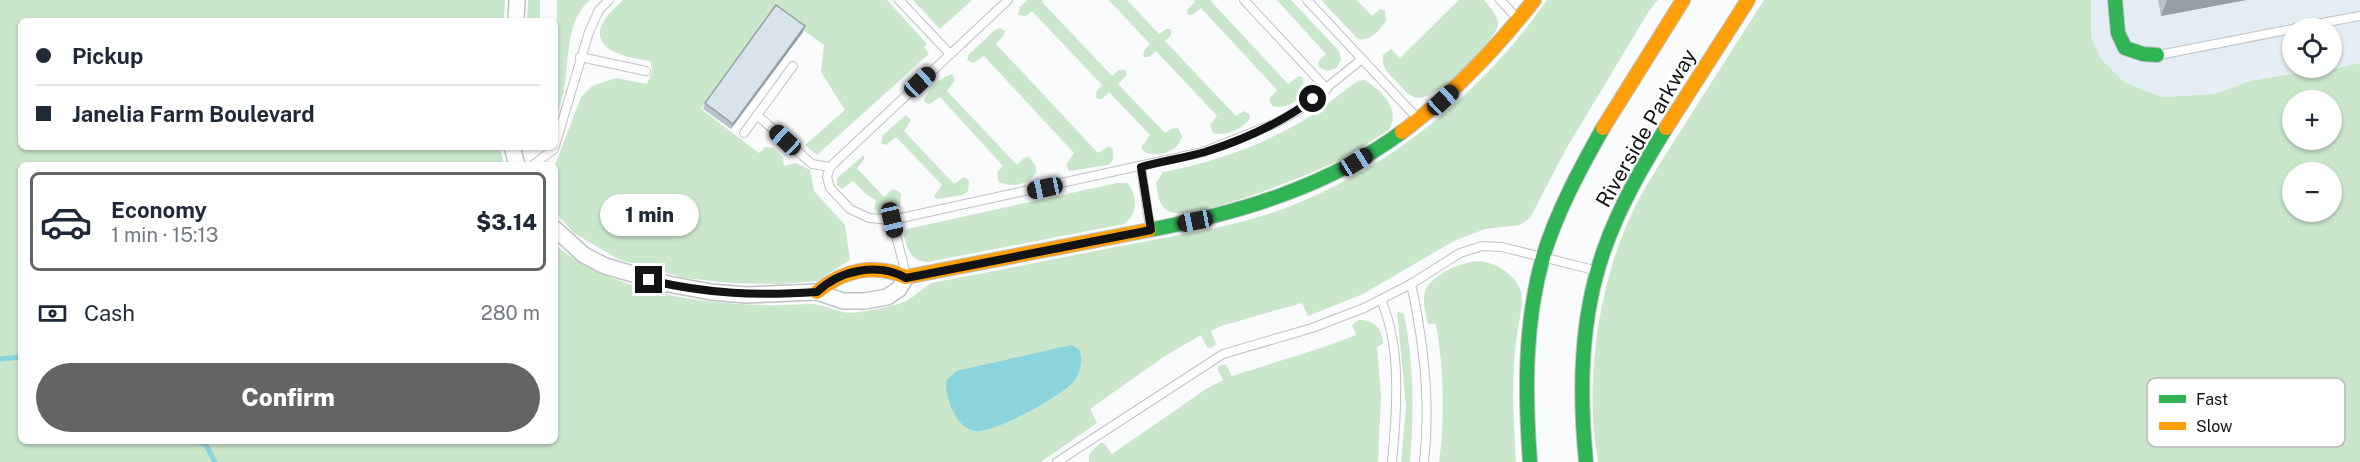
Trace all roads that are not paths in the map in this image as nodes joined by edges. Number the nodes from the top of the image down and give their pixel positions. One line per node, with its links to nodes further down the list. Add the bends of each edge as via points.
1 (517, 0): 13 (street)
2 (609, 0): 19 (lane, via 599,10)
3 (899, 0): 17 (lane)
4 (1008, 0): 17 (lane)
5 (1244, 0): 23 (lane)
6 (1307, 0): 20 (lane)
7 (1500, 0): 15 (lane)
8 (1534, 0): 15 (main road)
9 (1683, 0): 35 (main road, Riverside Parkway, via 1581,165)
10 (1748, 0): 36 (main road, Riverside Parkway, via 1649,157 1621,208)
11 (2115, 0): 18 (main road, via 2117,32 2126,50)
12 (2360, 16): 14 (lane)
13 (516, 18)
14 (2342, 20)
15 (1519, 21): 25 (main road, via 1465,81)
16 (2282, 31): 18 (lane)
17 (950, 54): 30 (lane)
18 (2157, 55)
19 (580, 57): 22 (lane); 27 (lane)
20 (1362, 59): 23 (lane); 25 (lane)
21 (793, 66): 24 (lane)
22 (646, 71)
23 (1327, 89): 31 (lane, via 1283,119 1233,142)
24 (757, 115): 26 (lane); 30 (lane, via 812,164)
25 (1419, 120): 33 (main road, via 1356,162 1306,187 1252,208)
26 (744, 133)
27 (558, 135)
28 (553, 150): 29 (lane)
29 (537, 162)
30 (830, 167): 32 (lane, via 826,177 830,188 850,209 869,218)
31 (1141, 167): 32 (lane); 33 (lane)
32 (892, 220): 37 (lane)
33 (1151, 230): 37 (main road)
34 (558, 232): 39 (street, via 584,255 605,266 668,284 747,295)
35 (1544, 256): 36 (lane); 38 (lane, via 1482,246 1460,253); 45 (main road, Riverside Parkway, via 1532,311 1528,356)
36 (1598, 270): 46 (main road, Riverside Parkway, via 1587,319 1580,383)
37 (906, 278): 39 (main road, via 885,269 852,273 840,275); 39 (street, via 887,297 865,301 843,301)
38 (1411, 284): 40 (lane); 44 (lane, via 1425,359)
39 (817, 292)
40 (1382, 301): 41 (lane, via 1312,328 1223,354); 43 (lane, via 1392,334 1396,400)
41 (1070, 459): 42 (lane)
42 (1057, 462)
43 (1392, 462)
44 (1424, 462)
45 (1530, 462)
46 (1586, 462)

